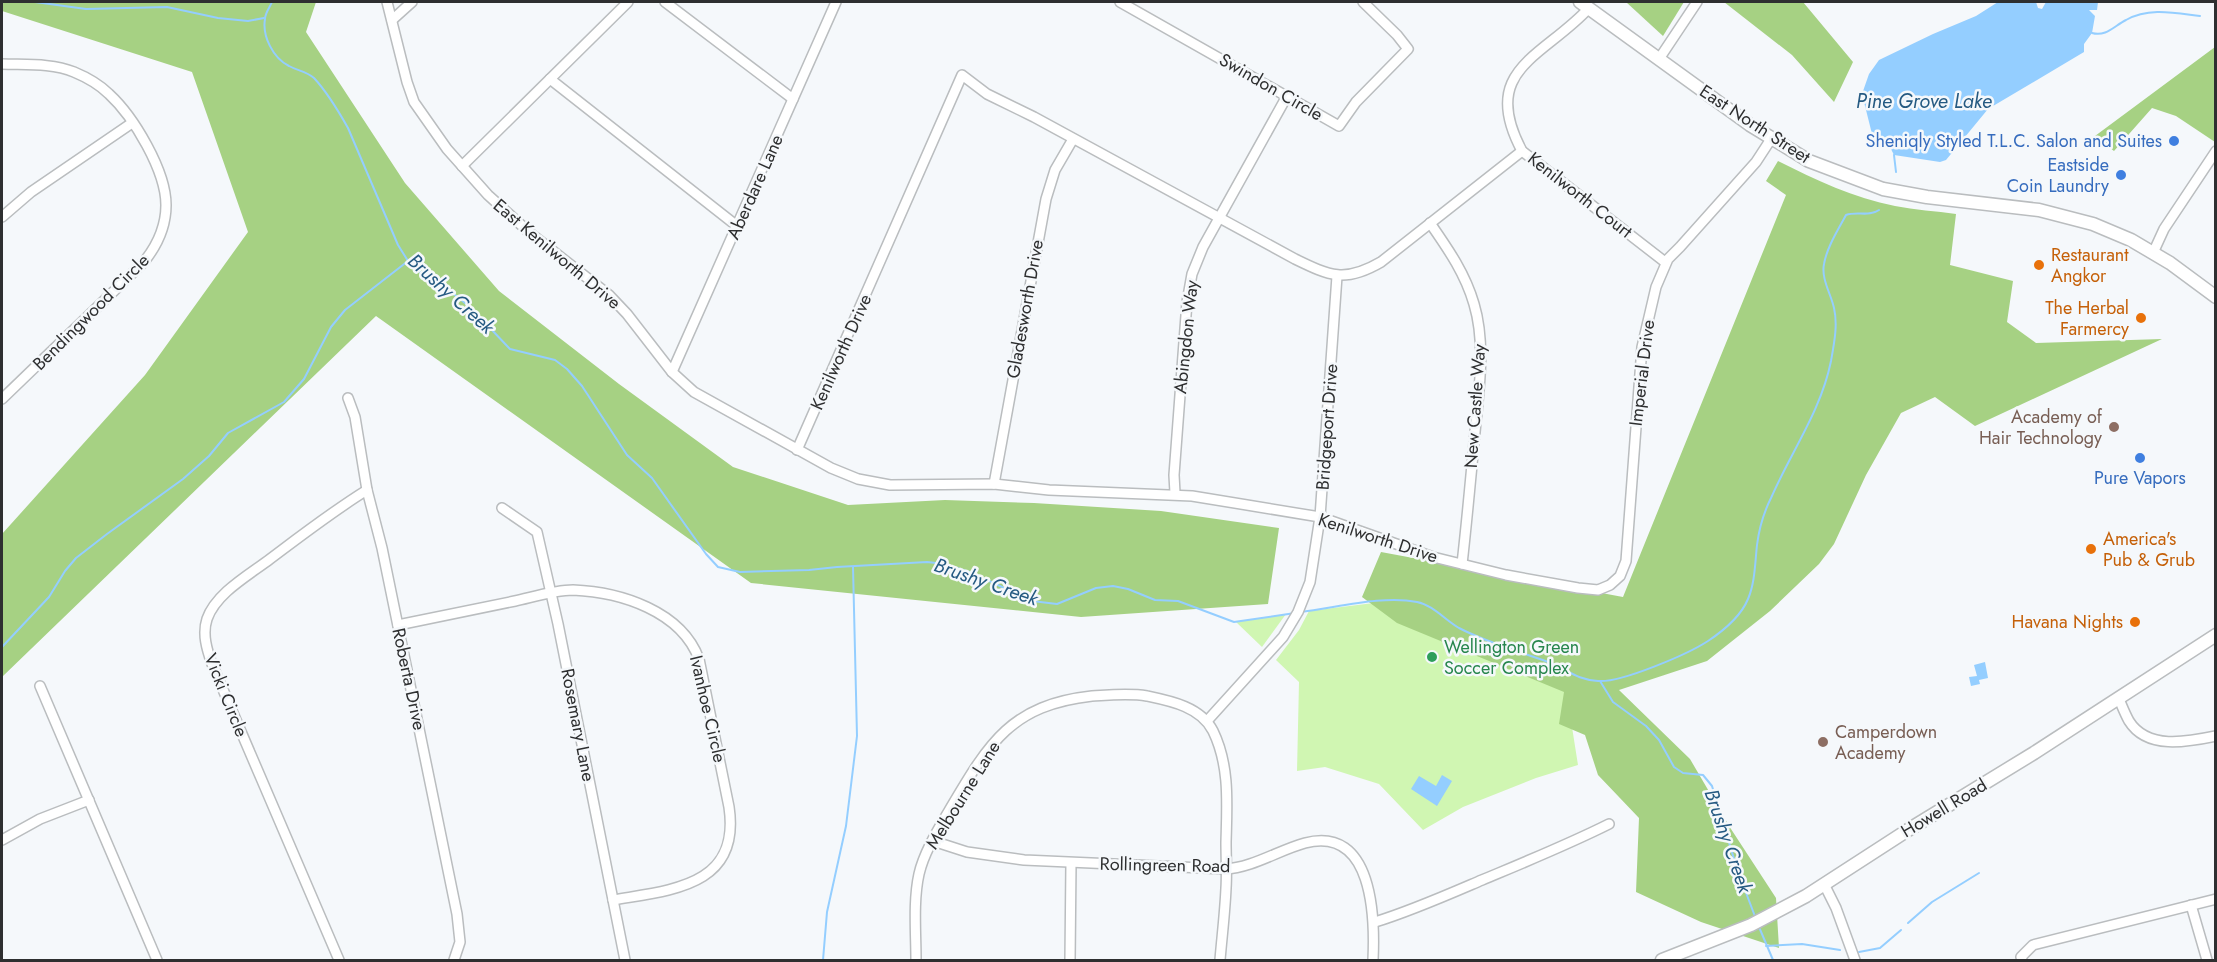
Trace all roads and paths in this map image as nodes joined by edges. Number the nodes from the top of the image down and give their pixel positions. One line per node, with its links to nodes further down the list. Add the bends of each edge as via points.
1 (387, 2): 10 (street, East Kenilworth Drive)
2 (412, 2): 10 (street)
3 (628, 2): 13 (street)
4 (665, 2): 15 (street)
5 (836, 2): 15 (street, Aberdare Lane)
6 (1120, 2): 14 (street, Swindon Circle)
7 (1363, 2): 14 (street, Swindon Circle, via 1407,49 1356,102 1339,126)
8 (1696, 2): 11 (street)
9 (1585, 5): 11 (main road, East North Street); 19 (street, Kenilworth Court, via 1574,25 1535,54 1511,83 1508,115)
10 (392, 20): 21 (street, East Kenilworth Drive, via 414,102)
11 (1659, 59): 18 (main road, East North Street)
12 (2, 64): 16 (street, Bendingwood Circle, via 75,72 107,92)
13 (550, 79): 21 (street); 25 (street)
14 (1287, 96): 23 (street, Abingdon Way)
15 (793, 99): 25 (street, Aberdare Lane)
16 (132, 123): 22 (street); 32 (street, Bendingwood Circle, via 164,185 166,215 159,240 143,263)
17 (1073, 139): 23 (street, Kenilworth Drive); 33 (street, Kenilworth Drive, via 987,94 962,75); 34 (street, Gladesworth Drive, via 1055,170 1046,199)
18 (1771, 139): 26 (main road, East North Street, via 1801,157 1866,184 1902,193 2064,215 2112,232); 27 (street, Imperial Drive, via 1756,162)
19 (1522, 151): 24 (street); 27 (street, Kenilworth Court)
20 (2216, 151): 26 (street, via 2164,229)
21 (462, 166): 30 (street, East Kenilworth Drive, via 511,218 609,295)
22 (2, 216)
23 (1219, 218): 28 (street, Kenilworth Drive); 36 (street, Abingdon Way, via 1197,261 1188,293)
24 (1430, 223): 28 (street, via 1375,265); 39 (street, New Castle Way, via 1464,277 1480,333 1477,411)
25 (737, 226): 30 (street, Aberdare Lane)
26 (2153, 253): 29 (main road, East North Street)
27 (1665, 262): 40 (street, Imperial Drive, via 1651,302 1642,347 1627,555)
28 (1336, 276): 38 (street, Bridgeport Drive)
29 (2216, 297)
30 (672, 372): 33 (street, East Kenilworth Drive, via 704,398)
31 (348, 398): 35 (street, Roberta Drive, via 355,417)
32 (2, 399)
33 (797, 450): 34 (street, Kenilworth Drive, via 831,468 878,483)
34 (994, 484): 36 (street, Kenilworth Drive)
35 (367, 490): 42 (street, Roberta Drive); 61 (street, Vicki Circle, via 311,526 232,588 216,603 205,632 212,664)
36 (1175, 494): 38 (street, Kenilworth Drive)
37 (502, 508): 41 (street, Rosemary Lane, via 537,532)
38 (1320, 517): 39 (street, Kenilworth Drive); 46 (street, Bridgeport Drive, via 1314,569 1288,628)
39 (1462, 564): 40 (street, Kenilworth Drive, via 1594,590 1610,585)
40 (1620, 576)
41 (551, 594): 42 (street, Ivanhoe Circle); 56 (street, Rosemary Lane); 56 (street, Ivanhoe Circle, via 573,591 630,601 665,617 688,638 699,659 727,796 729,837 713,868 699,880 680,888)
42 (398, 625): 62 (street, Roberta Drive, via 457,914 460,942)
43 (2216, 635): 45 (main road, Howell Road)
44 (40, 686): 48 (street)
45 (2118, 699): 47 (street, via 2129,722 2148,738 2178,741); 54 (main road, Howell Road)
46 (1207, 721): 51 (street, Melbourne Lane, via 1178,704 1143,695 1075,698 1041,708 1012,725 991,744); 53 (street, via 1226,771)
47 (2216, 736)
48 (89, 800): 50 (street, via 40,819); 60 (street)
49 (1609, 824): 58 (street)
50 (2, 840)
51 (933, 842): 52 (street, Rollingreen Road, via 994,857); 64 (street, Melbourne Lane, via 918,875)
52 (1071, 863): 53 (street, Rollingreen Road); 65 (street)
53 (1226, 869): 58 (street, Rollingreen Road, via 1307,843 1336,844 1351,854 1362,870); 66 (street)
54 (1824, 884): 59 (main road, Howell Road); 69 (street)
55 (2216, 899): 57 (street)
56 (613, 900): 63 (street, Rosemary Lane)
57 (2192, 905): 70 (street, via 2033,945); 71 (street)
58 (1375, 922): 67 (street, Rollingreen Road)
59 (1688, 956): 68 (main road, Howell Road)
60 (157, 960)
61 (339, 960)
62 (454, 960)
63 (625, 960)
64 (915, 960)
65 (1070, 960)
66 (1220, 960)
67 (1373, 960)
68 (1662, 960)
69 (1855, 960)
70 (2022, 960)
71 (2206, 960)

